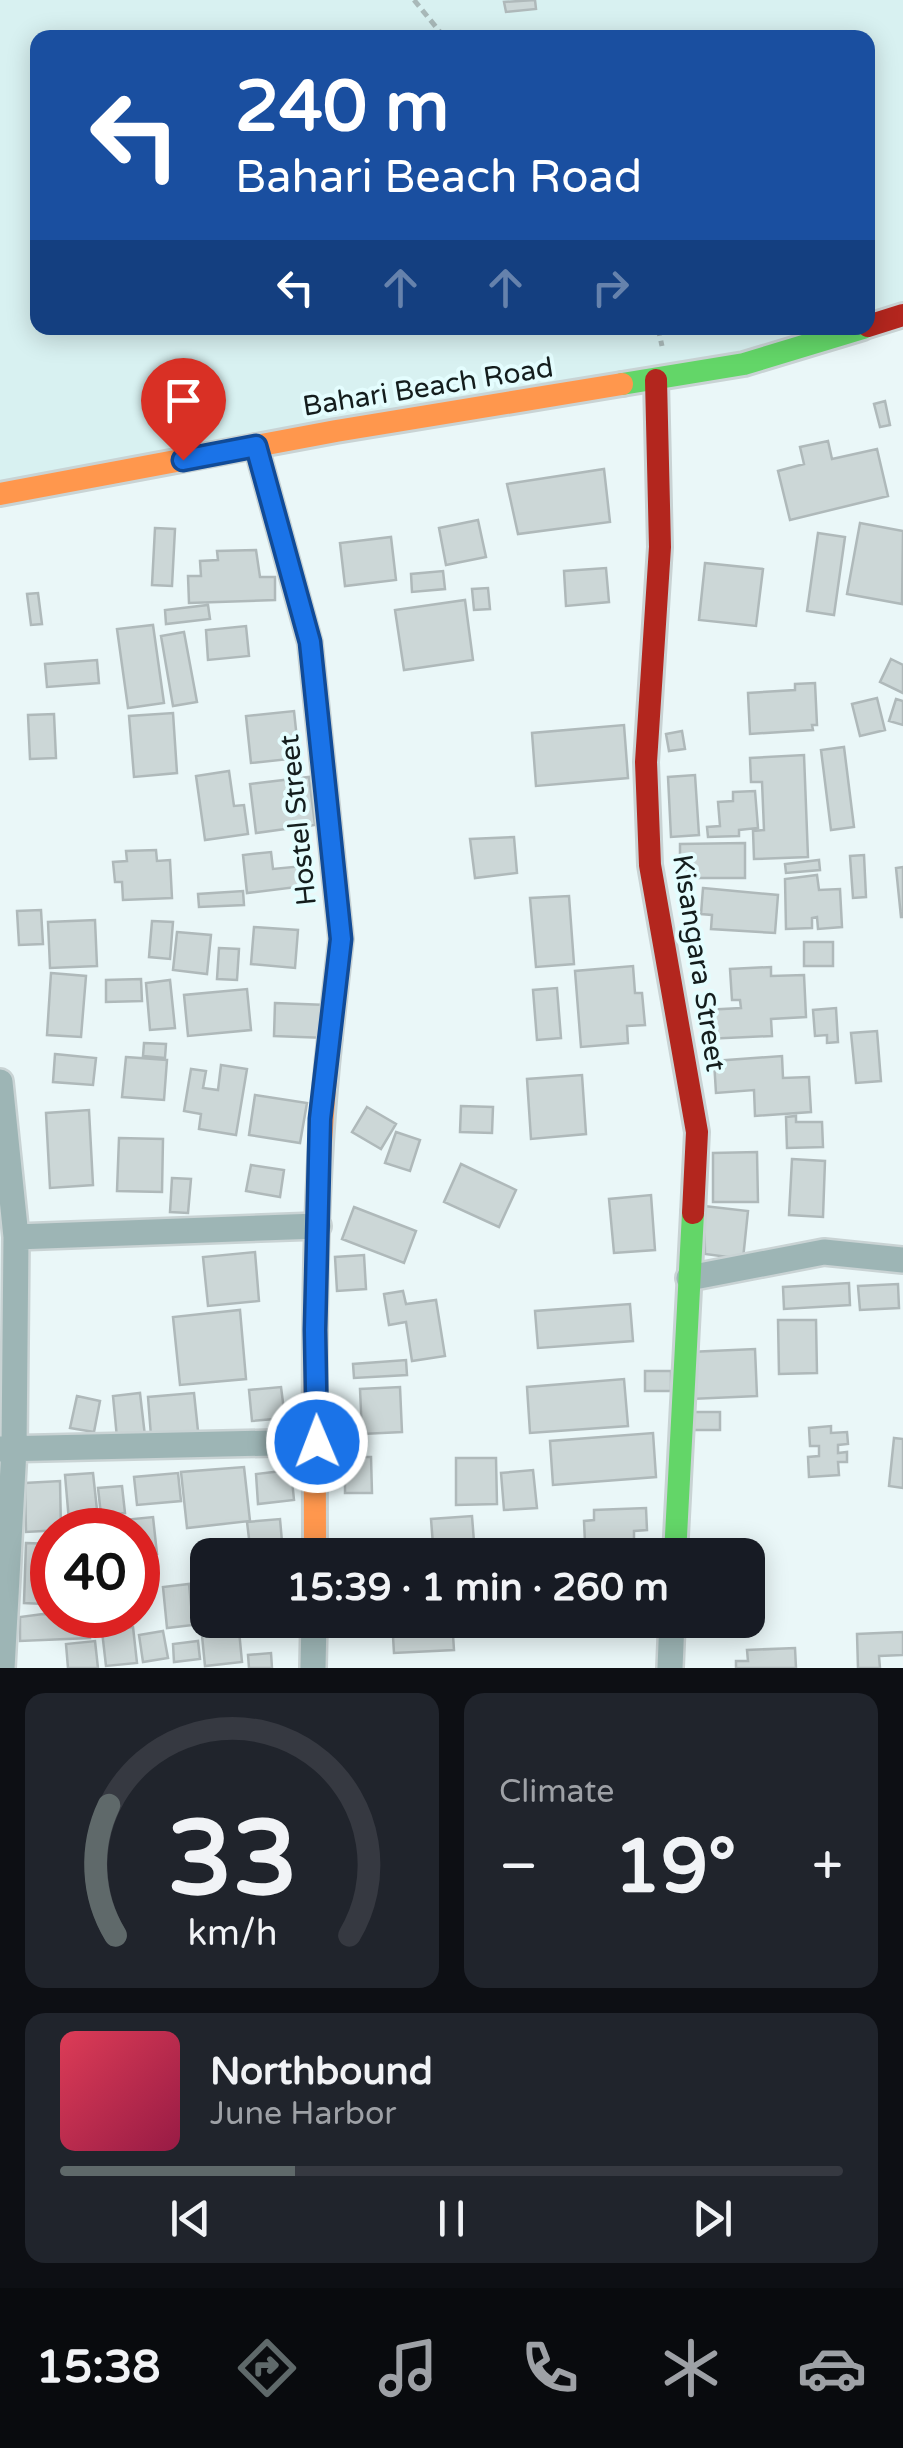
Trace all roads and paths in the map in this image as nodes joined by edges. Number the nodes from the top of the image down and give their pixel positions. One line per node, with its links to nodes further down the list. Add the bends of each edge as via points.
1 (414, 0): 2 (path)
2 (438, 30)
3 (903, 315): 4 (street, Bahari Beach Road)
4 (875, 324)
5 (840, 335): 6 (street, Bahari Beach Road, via 744,364)
6 (656, 380): 7 (street, Bahari Beach Road); 13 (street, Kisangara Street, via 660,548 648,814 650,865 697,1132)
7 (256, 446): 8 (street, Bahari Beach Road); 10 (street, Hostel Street, via 310,642 341,939 320,1119)
8 (0, 494)
9 (0, 1082): 11 (street)
10 (318, 1226): 11 (street); 14 (street, Hostel Street)
11 (16, 1237): 15 (street)
12 (903, 1260): 13 (street, via 824,1252)
13 (690, 1278): 17 (street, Kisangara Street)
14 (317, 1442): 15 (street); 16 (street, Hostel Street)
15 (7, 1449): 20 (street)
16 (315, 1538)
17 (676, 1538)
18 (314, 1638): 21 (street)
19 (671, 1638): 22 (street)
20 (2, 1668)
21 (313, 1668)
22 (670, 1668)

